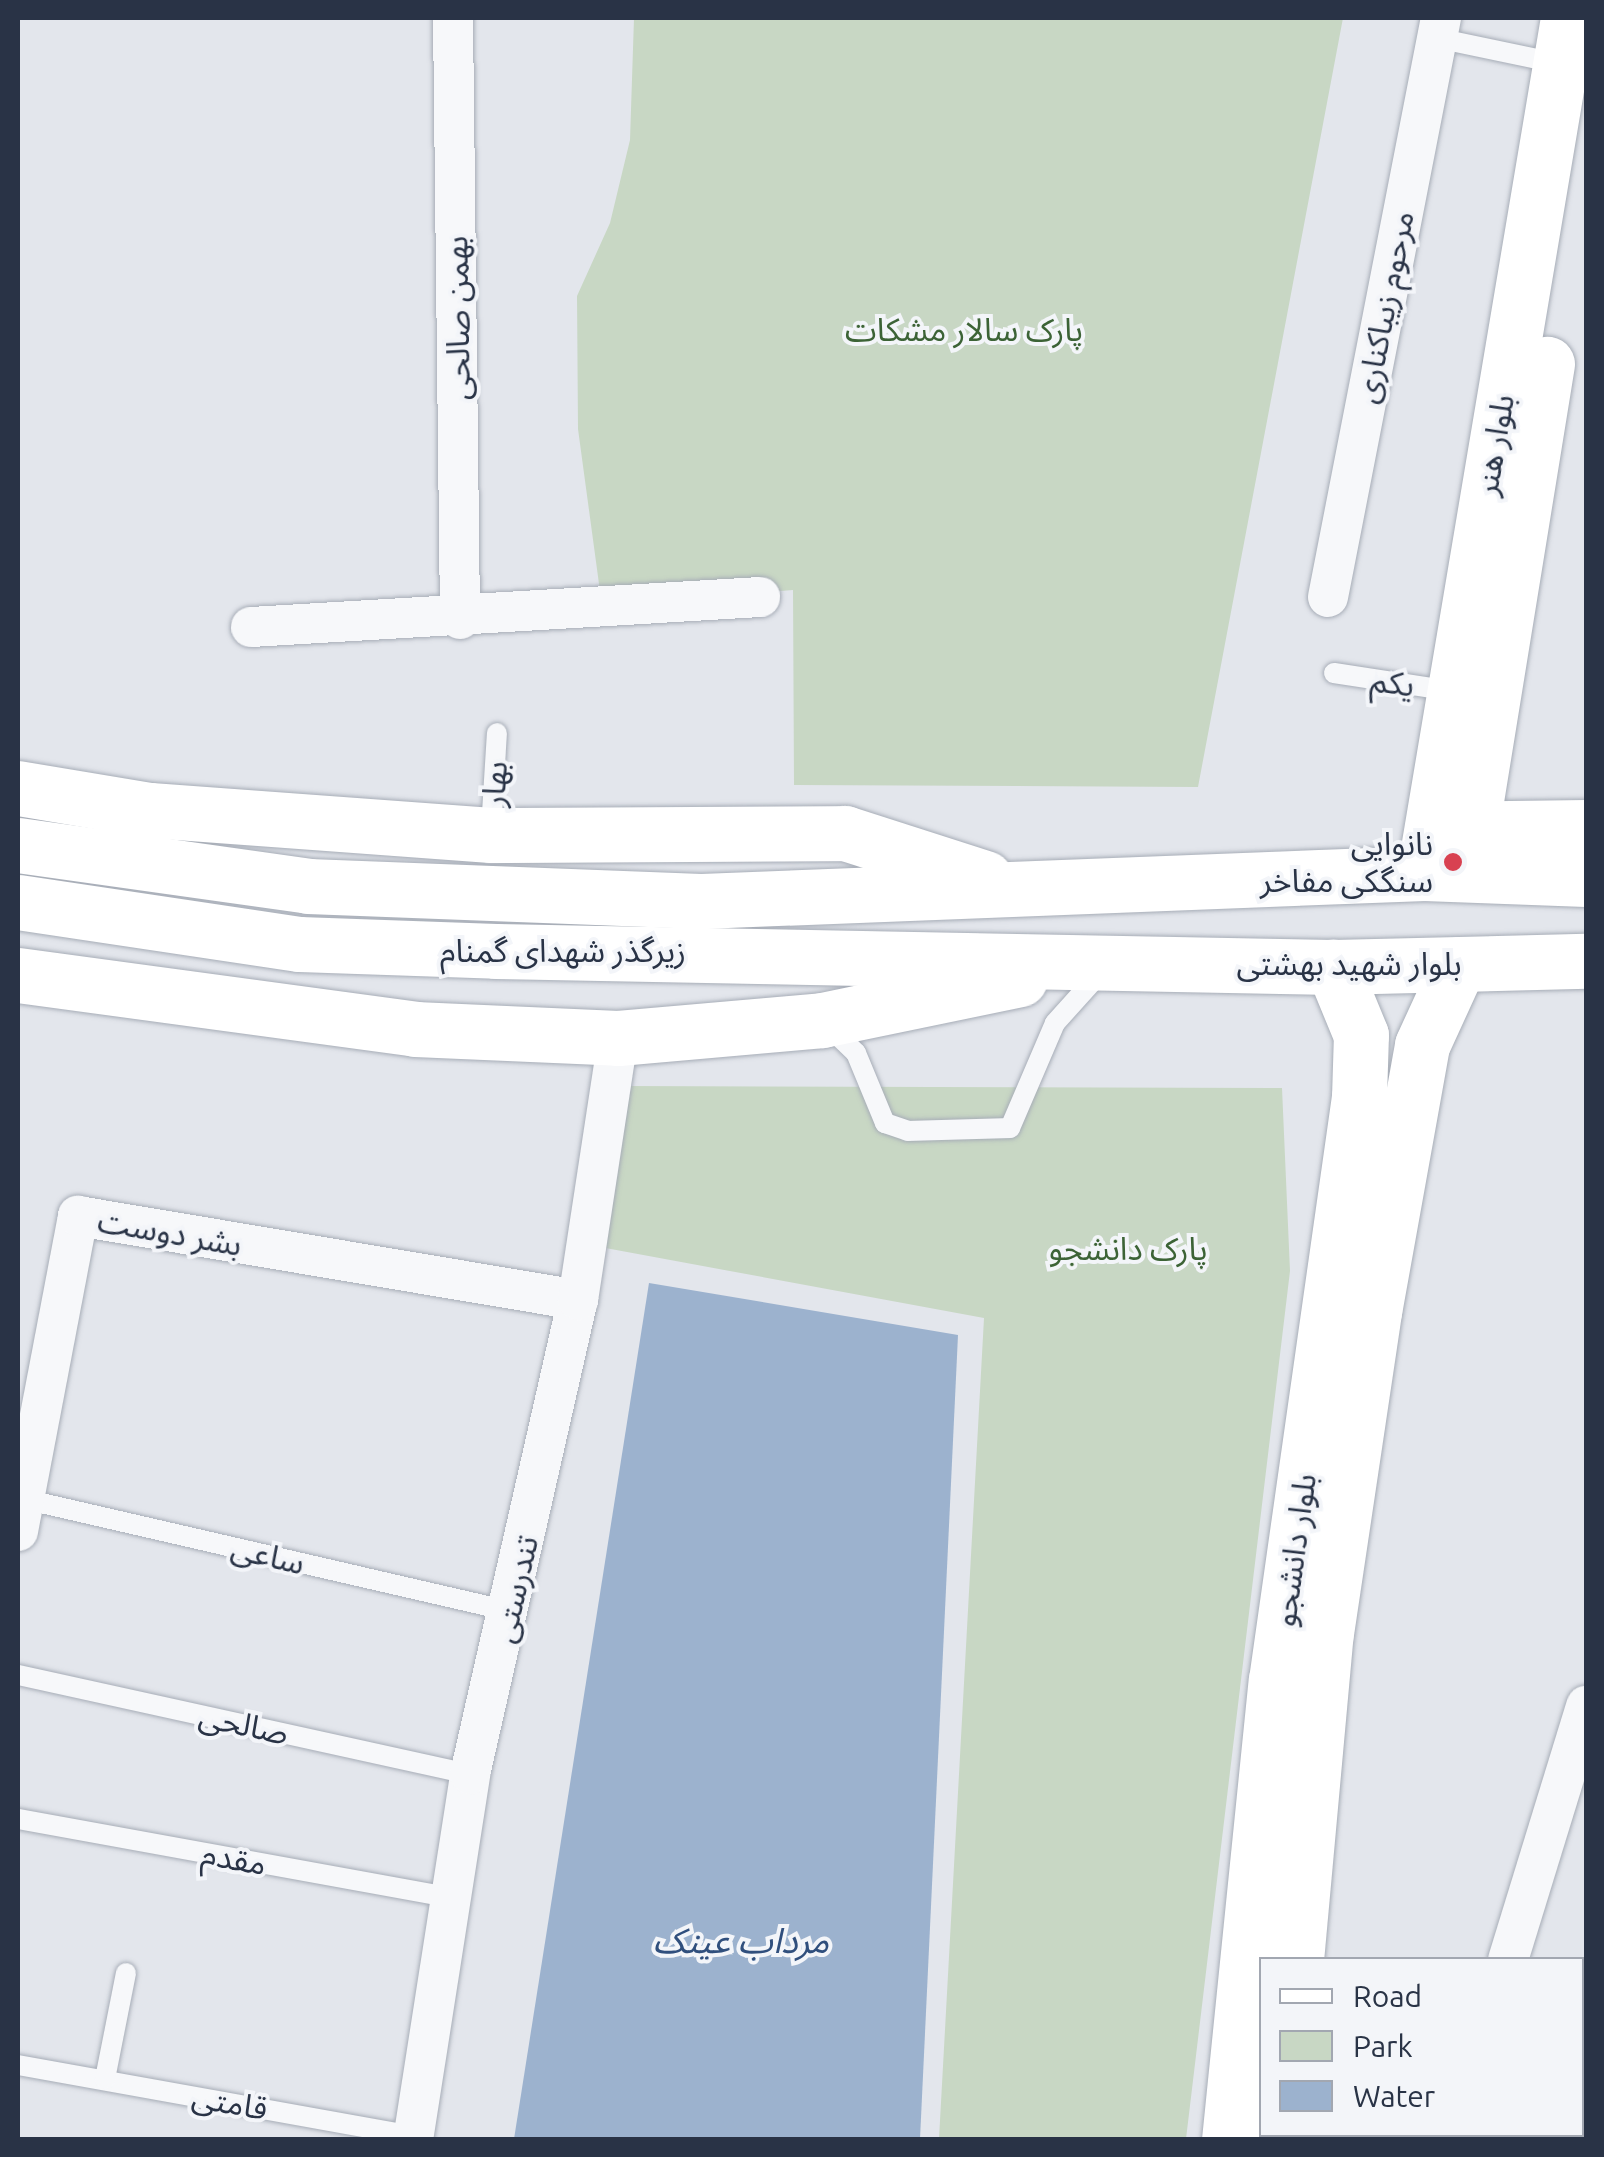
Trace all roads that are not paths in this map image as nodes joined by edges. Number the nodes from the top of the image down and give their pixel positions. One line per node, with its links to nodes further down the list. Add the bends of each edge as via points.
1 (453, 18): 8 (street, بهمن صالحی)
2 (1439, 28): 3 (lane); 7 (street, مرحوم زیباکناری)
3 (1564, 41): 5 (main road, بلوار هنر)
4 (1586, 127): 5 (main road, بلوار هنر)
5 (1549, 237): 11 (main road, بلوار هنر); 17 (main road, بلوار هنر)
6 (760, 597): 8 (street)
7 (1328, 598)
8 (460, 619): 9 (street)
9 (251, 627)
10 (1334, 674): 11 (lane, یکم)
11 (1452, 691): 17 (main road, بلوار هنر)
12 (497, 733): 15 (lane, بهار)
13 (18, 788): 15 (main road, via 150,810)
14 (1586, 827): 17 (main road)
15 (491, 834): 19 (main road, via 845,834)
16 (18, 845): 19 (main road, زیرگذر شهدای گمنام, via 308,886 477,896 702,902)
17 (1446, 851): 18 (main road); 19 (main road)
18 (1586, 879)
19 (1021, 889)
20 (18, 902): 22 (main road, زیرگذر شهدای گمنام, via 299,944)
21 (1576, 958): 23 (main road, بلوار شهید بهشتی)
22 (1112, 960): 24 (main road, بلوار شهید بهشتی); 26 (main road); 26 (lane, via 1055,1023 1010,1128 908,1131 885,1123 856,1052)
23 (1459, 964): 24 (main road, بلوار شهید بهشتی); 28 (main road, بلوار دانشجو, via 1422,1045)
24 (1333, 966): 28 (main road, بلوار دانشجو)
25 (18, 975): 27 (main road, via 396,1027)
26 (822, 1020): 27 (main road)
27 (618, 1038): 29 (street, تندرستی)
28 (1385, 1098): 33 (main road, بلوار دانشجو)
29 (578, 1300): 30 (street, بشر دوست, via 78,1216); 31 (street, تندرستی)
30 (20, 1509): 31 (lane, ساعی)
31 (511, 1611): 35 (street, تندرستی)
32 (18, 1675): 35 (lane, صالحی)
33 (1298, 1682): 38 (main road, بلوار دانشجو); 39 (main road, بلوار دانشجو)
34 (1586, 1706): 40 (street)
35 (470, 1774): 37 (street, تندرستی)
36 (18, 1819): 37 (lane, مقدم)
37 (452, 1898): 46 (street, تندرستی)
38 (1262, 1957)
39 (1296, 1957)
40 (1509, 1957)
41 (126, 1973): 44 (lane)
42 (1259, 1980): 45 (main road, بلوار دانشجو)
43 (18, 2065): 44 (lane, قامتی)
44 (105, 2079): 46 (lane, قامتی)
45 (1241, 2117)
46 (414, 2138)

